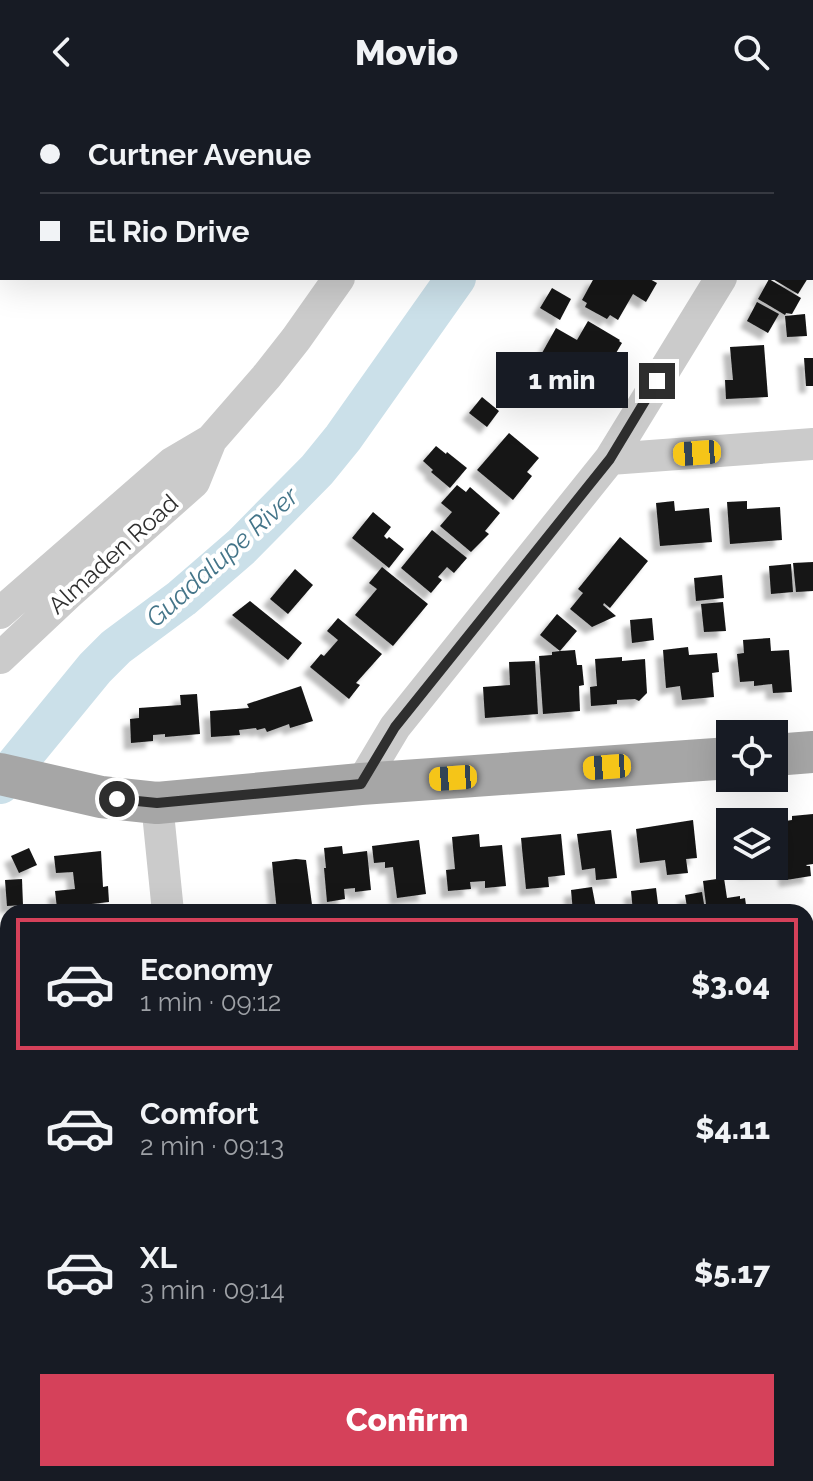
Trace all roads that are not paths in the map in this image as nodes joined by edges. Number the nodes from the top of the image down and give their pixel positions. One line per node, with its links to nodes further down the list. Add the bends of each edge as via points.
1 (338, 280): 3 (street, Almaden Road, via 266,377)
2 (720, 280): 5 (street)
3 (211, 440): 6 (street, Almaden Road, via 172,463); 7 (street, Almaden Road, via 194,482)
4 (813, 444): 5 (street)
5 (610, 459): 12 (street, via 395,727)
6 (0, 613)
7 (0, 658)
8 (813, 752): 9 (main road)
9 (788, 754)
10 (716, 759): 12 (main road)
11 (0, 774): 13 (main road, via 101,797)
12 (361, 784): 13 (main road)
13 (157, 803): 14 (street)
14 (167, 904)

